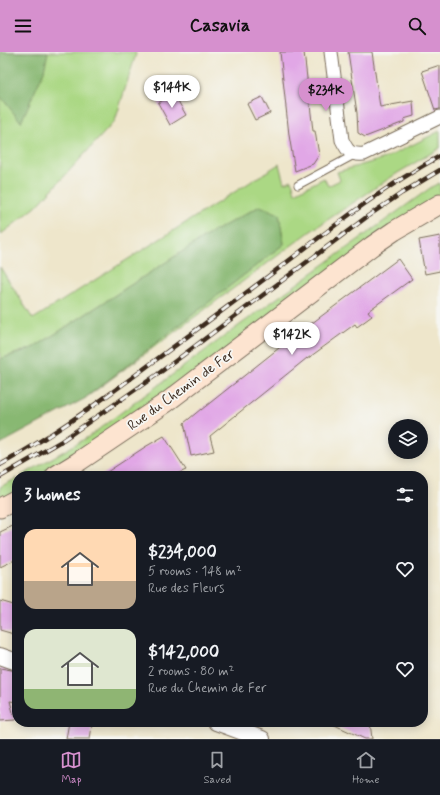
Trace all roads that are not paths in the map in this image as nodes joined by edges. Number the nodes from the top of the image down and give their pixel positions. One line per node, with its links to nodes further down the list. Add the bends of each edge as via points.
1 (332, 52): 3 (street, via 342,140 347,150)
2 (440, 117): 3 (street, via 364,154)
3 (354, 155): 4 (lane)
4 (298, 185)
5 (440, 204): 6 (main road, Rue du Chemin de Fer, via 372,246 167,402)
6 (64, 471)
7 (12, 502): 8 (main road)
8 (0, 508)
9 (0, 656): 10 (street)
10 (12, 660)
11 (230, 727): 12 (street)
12 (262, 739)

